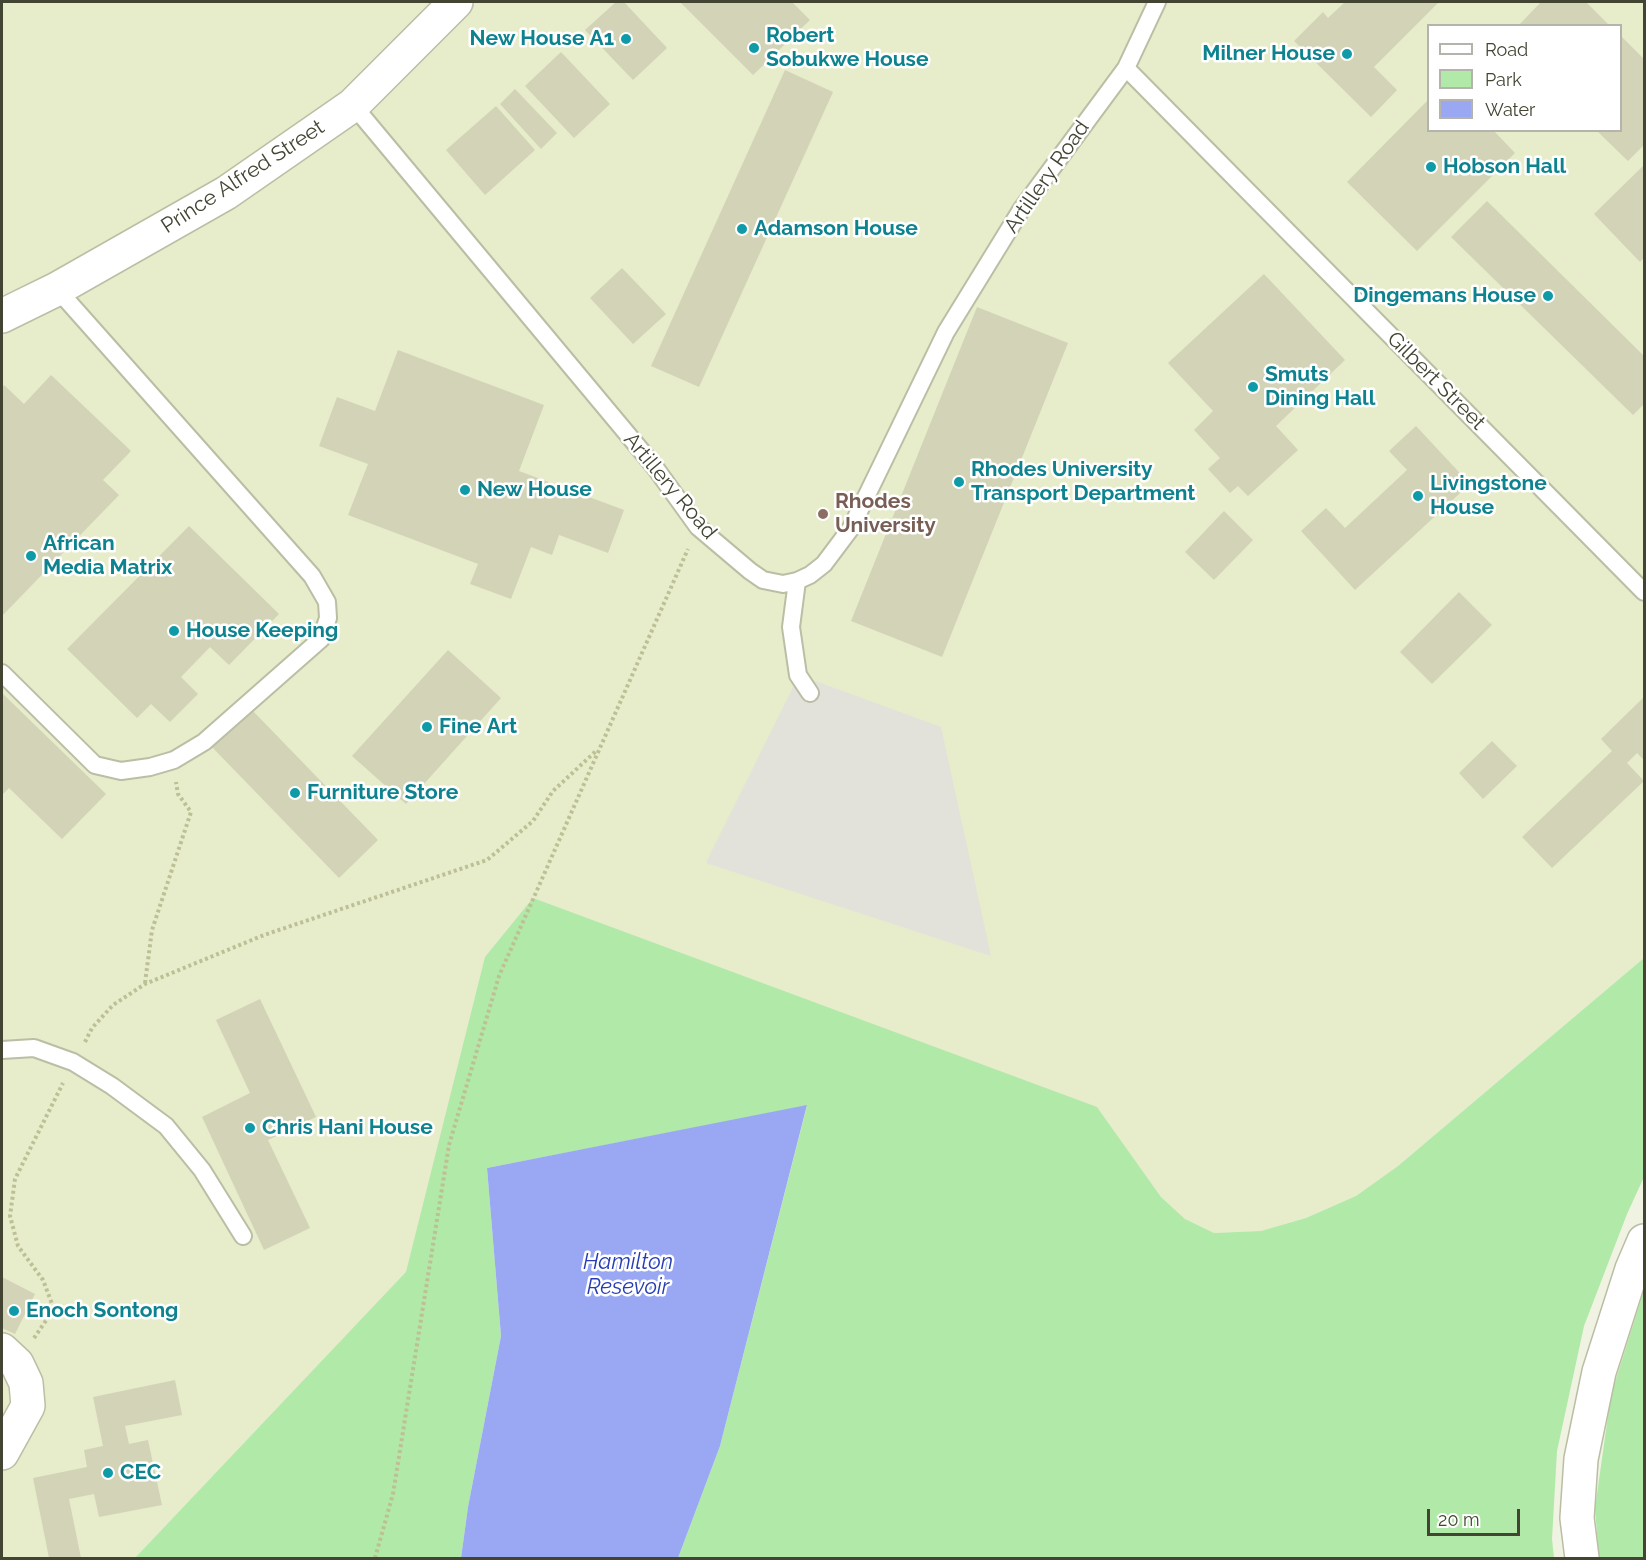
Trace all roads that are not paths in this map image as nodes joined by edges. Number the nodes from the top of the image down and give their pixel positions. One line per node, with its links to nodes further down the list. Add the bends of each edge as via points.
1 (456, 2): 4 (street, Prince Alfred Street)
2 (1157, 2): 3 (lane, Artillery Road)
3 (1126, 68): 7 (lane, Artillery Road, via 1022,210 946,332 851,528 824,564); 8 (lane, Gilbert Street)
4 (353, 105): 5 (street, Prince Alfred Street, via 226,193); 7 (lane, Artillery Road, via 654,466 698,527 763,580 783,584)
5 (57, 289): 6 (street, Prince Alfred Street); 9 (lane, via 312,576 327,602 328,618 321,639 204,742 174,760 150,767 121,771 95,765)
6 (2, 316)
7 (797, 581): 10 (lane, via 791,627 798,675)
8 (1644, 592)
9 (2, 673)
10 (810, 693)
11 (2, 1050): 12 (lane, via 34,1048 74,1062 166,1126 202,1170)
12 (243, 1236)
13 (1644, 1240): 16 (street, via 1599,1372 1583,1448 1577,1518)
14 (9, 1357): 15 (street, via 26,1383 28,1406)
15 (2, 1453)
16 (1582, 1558)

